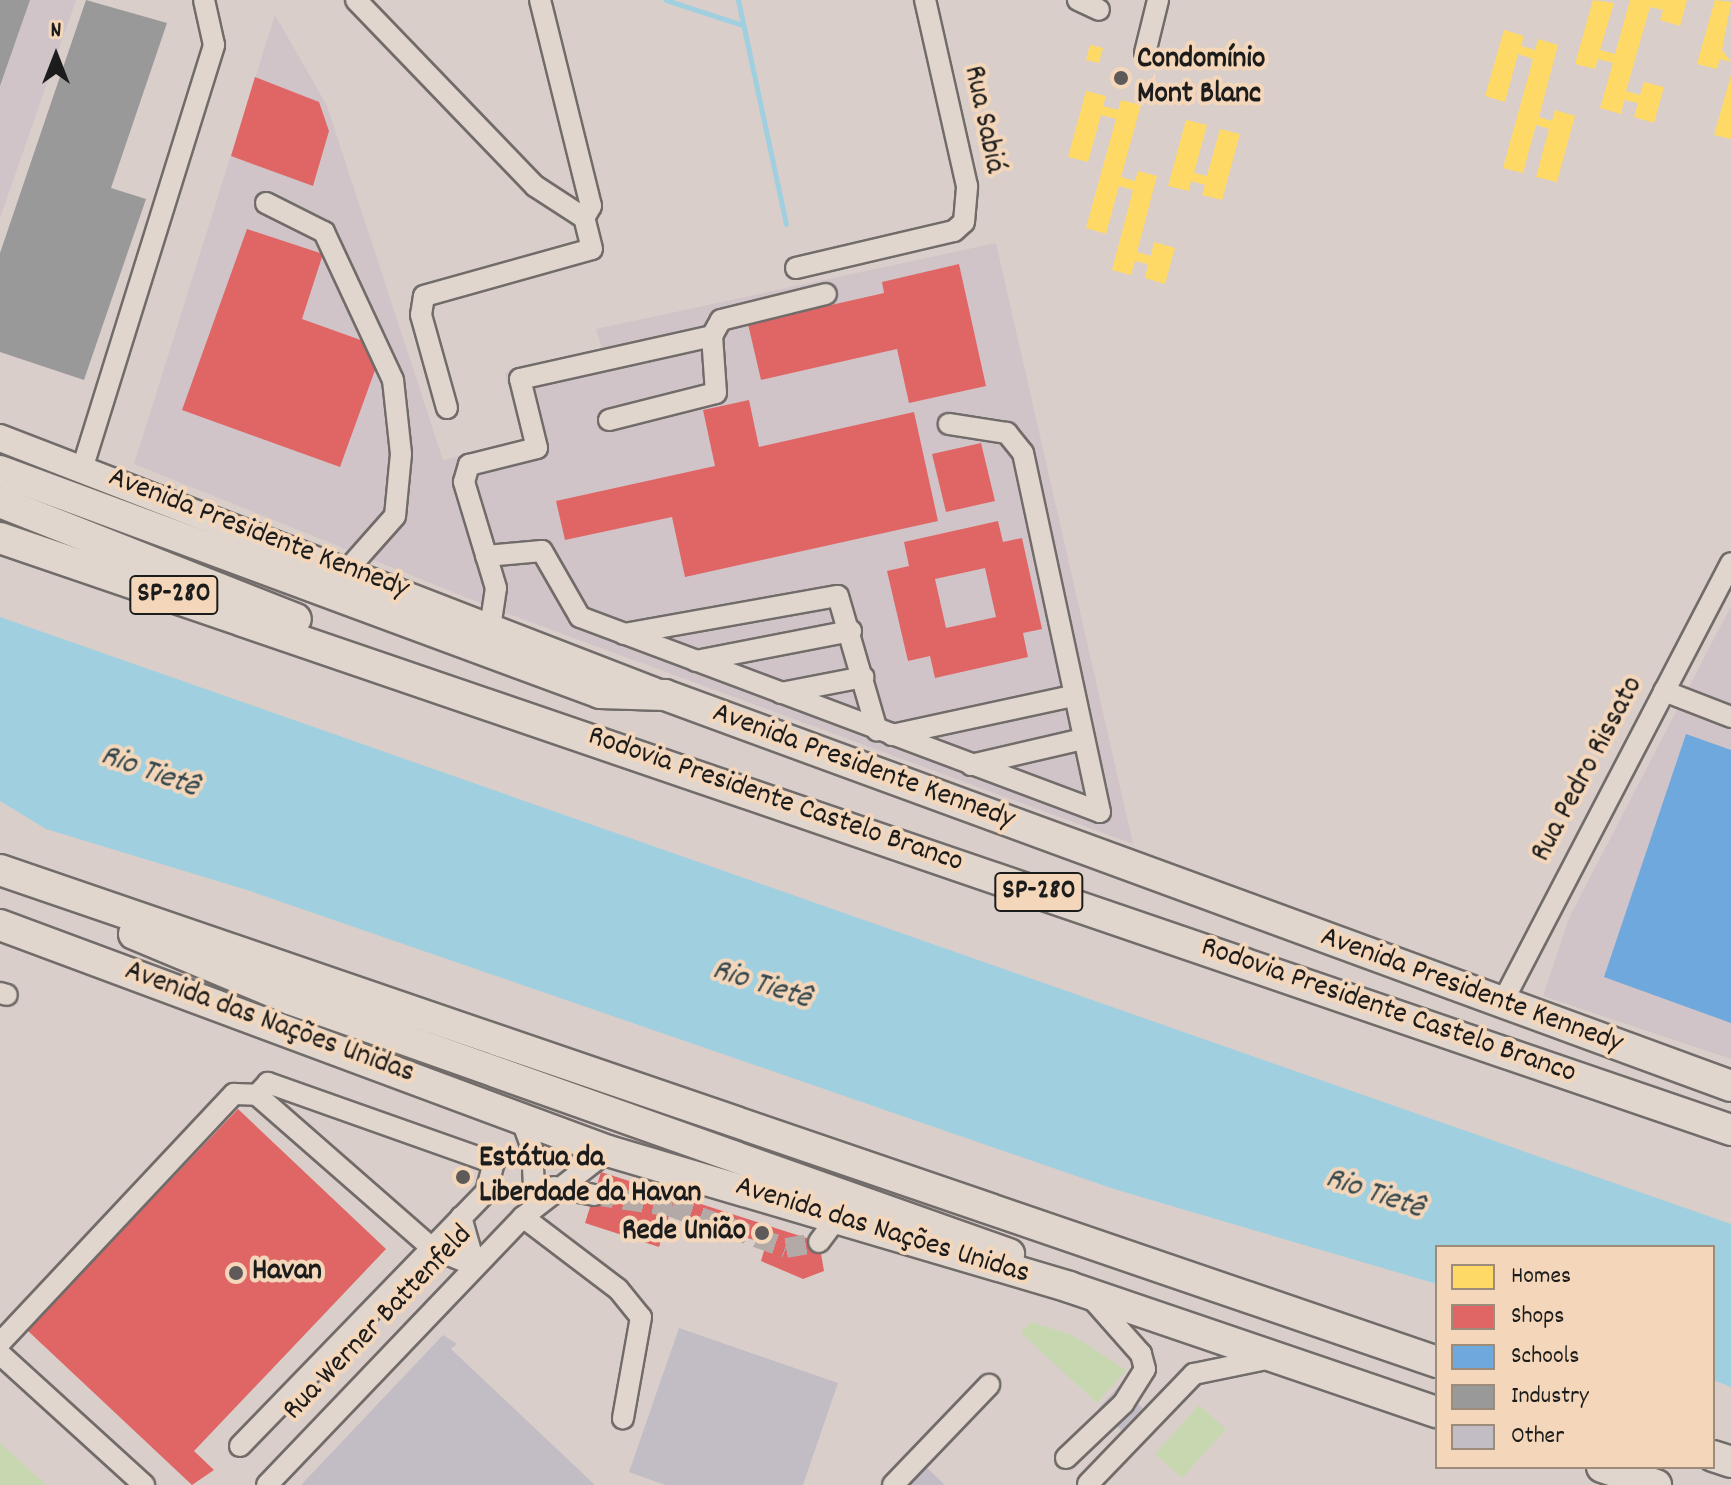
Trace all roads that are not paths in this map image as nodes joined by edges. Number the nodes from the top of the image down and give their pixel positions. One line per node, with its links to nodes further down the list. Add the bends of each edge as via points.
1 (204, 0): 18 (street, via 214,45)
2 (356, 0): 10 (street, via 535,186)
3 (540, 0): 10 (street)
4 (925, 0): 11 (street, Rua Sabiá, via 967,186 964,222 954,231)
5 (1078, 0): 7 (street)
6 (1158, 0): 8 (street)
7 (1099, 10)
8 (1145, 53)
9 (266, 203): 24 (street, via 324,232 383,345 393,380 401,454 395,516)
10 (587, 212): 14 (street, via 592,249 424,296 421,315)
11 (796, 268)
12 (826, 294): 13 (street, via 721,320)
13 (712, 336): 15 (street, via 716,393); 22 (street, via 520,379 537,448 469,465 465,476)
14 (447, 408)
15 (609, 420)
16 (949, 424): 34 (street, via 1007,433 1023,453)
17 (0, 438): 18 (main road, Avenida Presidente Kennedy)
18 (83, 466): 24 (main road, Avenida Presidente Kennedy)
19 (0, 471): 33 (highway, via 600,693)
20 (0, 502): 28 (highway, via 286,612)
21 (0, 538): 28 (highway, Rodovia Presidente Castelo Branco / SP-280)
22 (486, 556): 25 (street, via 497,597); 27 (street, via 542,551 572,611)
23 (1731, 563): 31 (street, Rua Pedro Rissato)
24 (348, 569): 25 (main road, Avenida Presidente Kennedy)
25 (490, 628): 33 (main road, Avenida Presidente Kennedy)
26 (851, 631): 27 (street, via 838,596 823,593); 29 (street); 30 (street)
27 (624, 634): 29 (street)
28 (348, 653): 46 (highway, Rodovia Presidente Castelo Branco / SP-280)
29 (696, 661): 32 (street)
30 (863, 677): 32 (street); 36 (street)
31 (1664, 691): 35 (street); 42 (street, Rua Pedro Rissato)
32 (781, 693): 36 (street)
33 (665, 695): 42 (highway, Avenida Presidente Kennedy)
34 (1072, 696): 36 (street); 37 (street)
35 (1731, 717)
36 (884, 732): 38 (street)
37 (1083, 739): 38 (street); 38 (street, via 1101,801 1096,813)
38 (971, 765)
39 (0, 870): 40 (highway)
40 (64, 892): 54 (highway, via 120,928 290,999 949,1227); 58 (highway)
41 (0, 925): 45 (highway, Avenida das Nações Unidas)
42 (1501, 1005): 43 (highway, Avenida Presidente Kennedy)
43 (1731, 1086)
44 (257, 1095): 51 (street, via 268,1083 494,1163 486,1192); 52 (street); 55 (street, via 234,1094)
45 (521, 1118): 47 (highway, Avenida das Nações Unidas); 50 (street, via 532,1149)
46 (1731, 1130)
47 (608, 1151): 48 (street, Rua Werner Battenfeld); 54 (highway, Avenida das Nações Unidas, via 828,1230)
48 (554, 1187): 49 (street); 50 (street, Rua Werner Battenfeld)
49 (594, 1195)
50 (529, 1211): 53 (street, Rua Werner Battenfeld); 63 (street, via 618,1289 641,1317)
51 (461, 1217): 52 (street); 53 (street)
52 (432, 1248): 53 (street); 64 (street)
53 (475, 1266): 69 (street, Rua Werner Battenfeld)
54 (1078, 1290): 57 (highway, Avenida das Nações Unidas); 59 (street, via 1141,1354)
55 (0, 1343)
56 (0, 1354): 68 (street)
57 (1274, 1357): 61 (street, via 1199,1371); 62 (highway, Avenida das Nações Unidas)
58 (1435, 1361)
59 (1142, 1375): 61 (street); 65 (street)
60 (989, 1385): 70 (street)
61 (1171, 1397): 67 (street)
62 (1435, 1411)
63 (623, 1418)
64 (240, 1446)
65 (1066, 1458)
66 (1608, 1469): 71 (highway)
67 (1088, 1484)
68 (144, 1485)
69 (267, 1485)
70 (893, 1485)
71 (1656, 1485)

